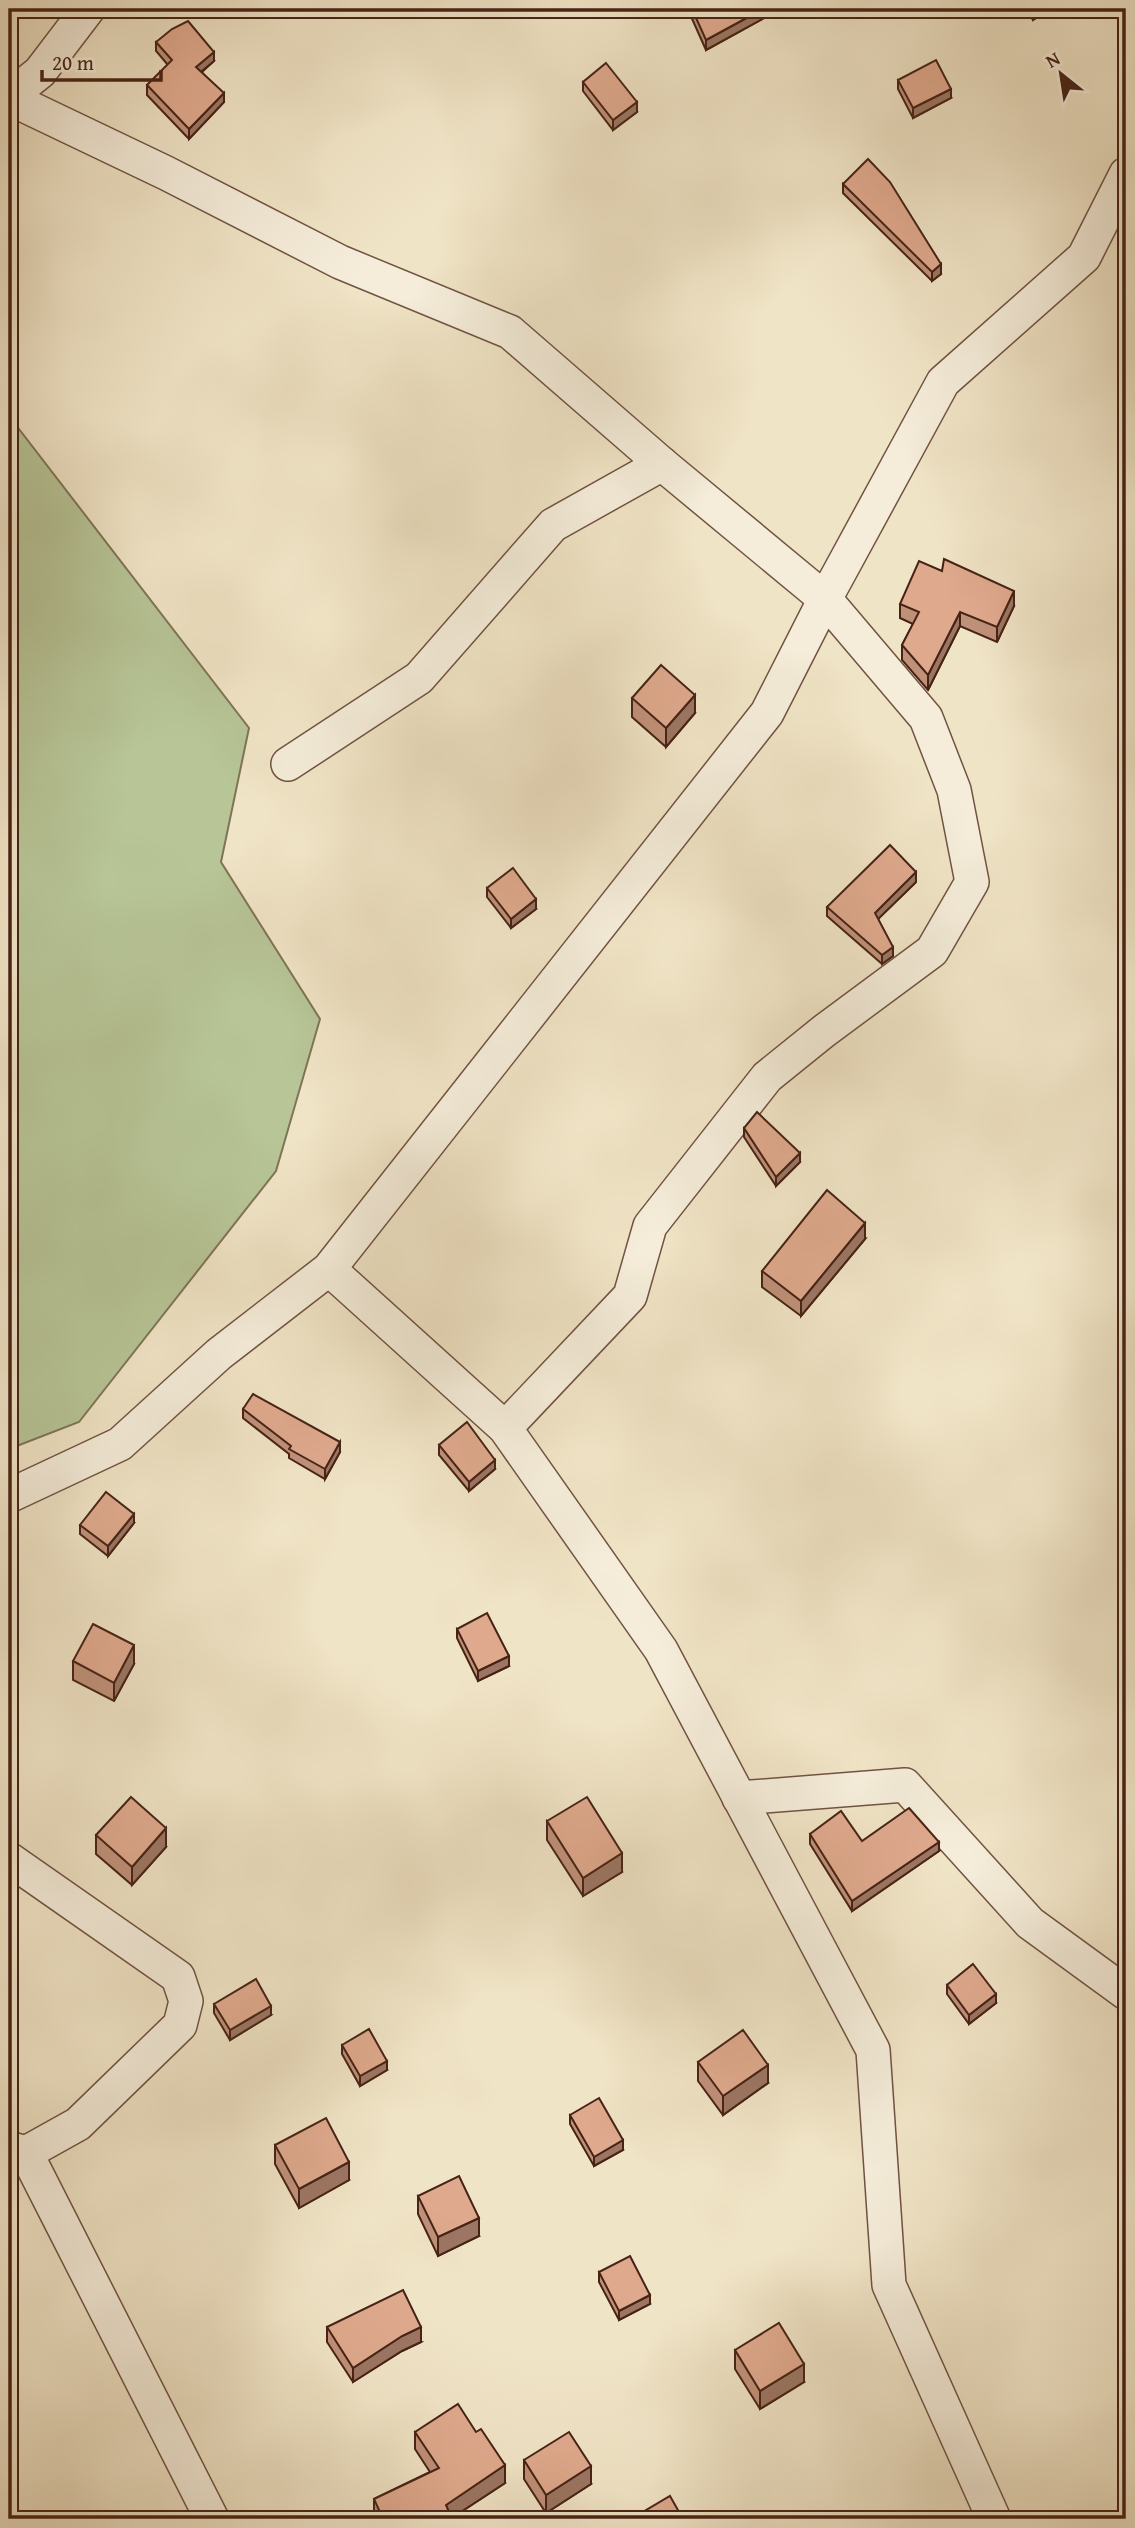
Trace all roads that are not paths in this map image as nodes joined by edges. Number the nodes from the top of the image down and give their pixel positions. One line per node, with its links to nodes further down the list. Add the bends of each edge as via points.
1 (88, 9): 2 (street, via 40,72)
2 (9, 97): 4 (street, via 341,261 510,332)
3 (1126, 174): 5 (street, via 1084,257 943,382)
4 (662, 464): 5 (street); 6 (street, via 553,525 419,678)
5 (825, 598): 7 (street, via 767,713); 8 (street, via 926,718 954,790 972,882 932,951 767,1077 650,1226 630,1296)
6 (289, 764)
7 (329, 1269): 8 (street); 9 (street, via 219,1354 120,1444)
8 (505, 1428): 10 (street, via 661,1650)
9 (9, 1496)
10 (739, 1798): 12 (street, via 905,1785 1030,1923); 15 (street, via 873,2050 889,2285)
11 (9, 1859): 13 (street, via 178,1977 186,2001 180,2025 78,2124)
12 (1126, 1993)
13 (18, 2151): 14 (street)
14 (212, 2519)
15 (994, 2519)

